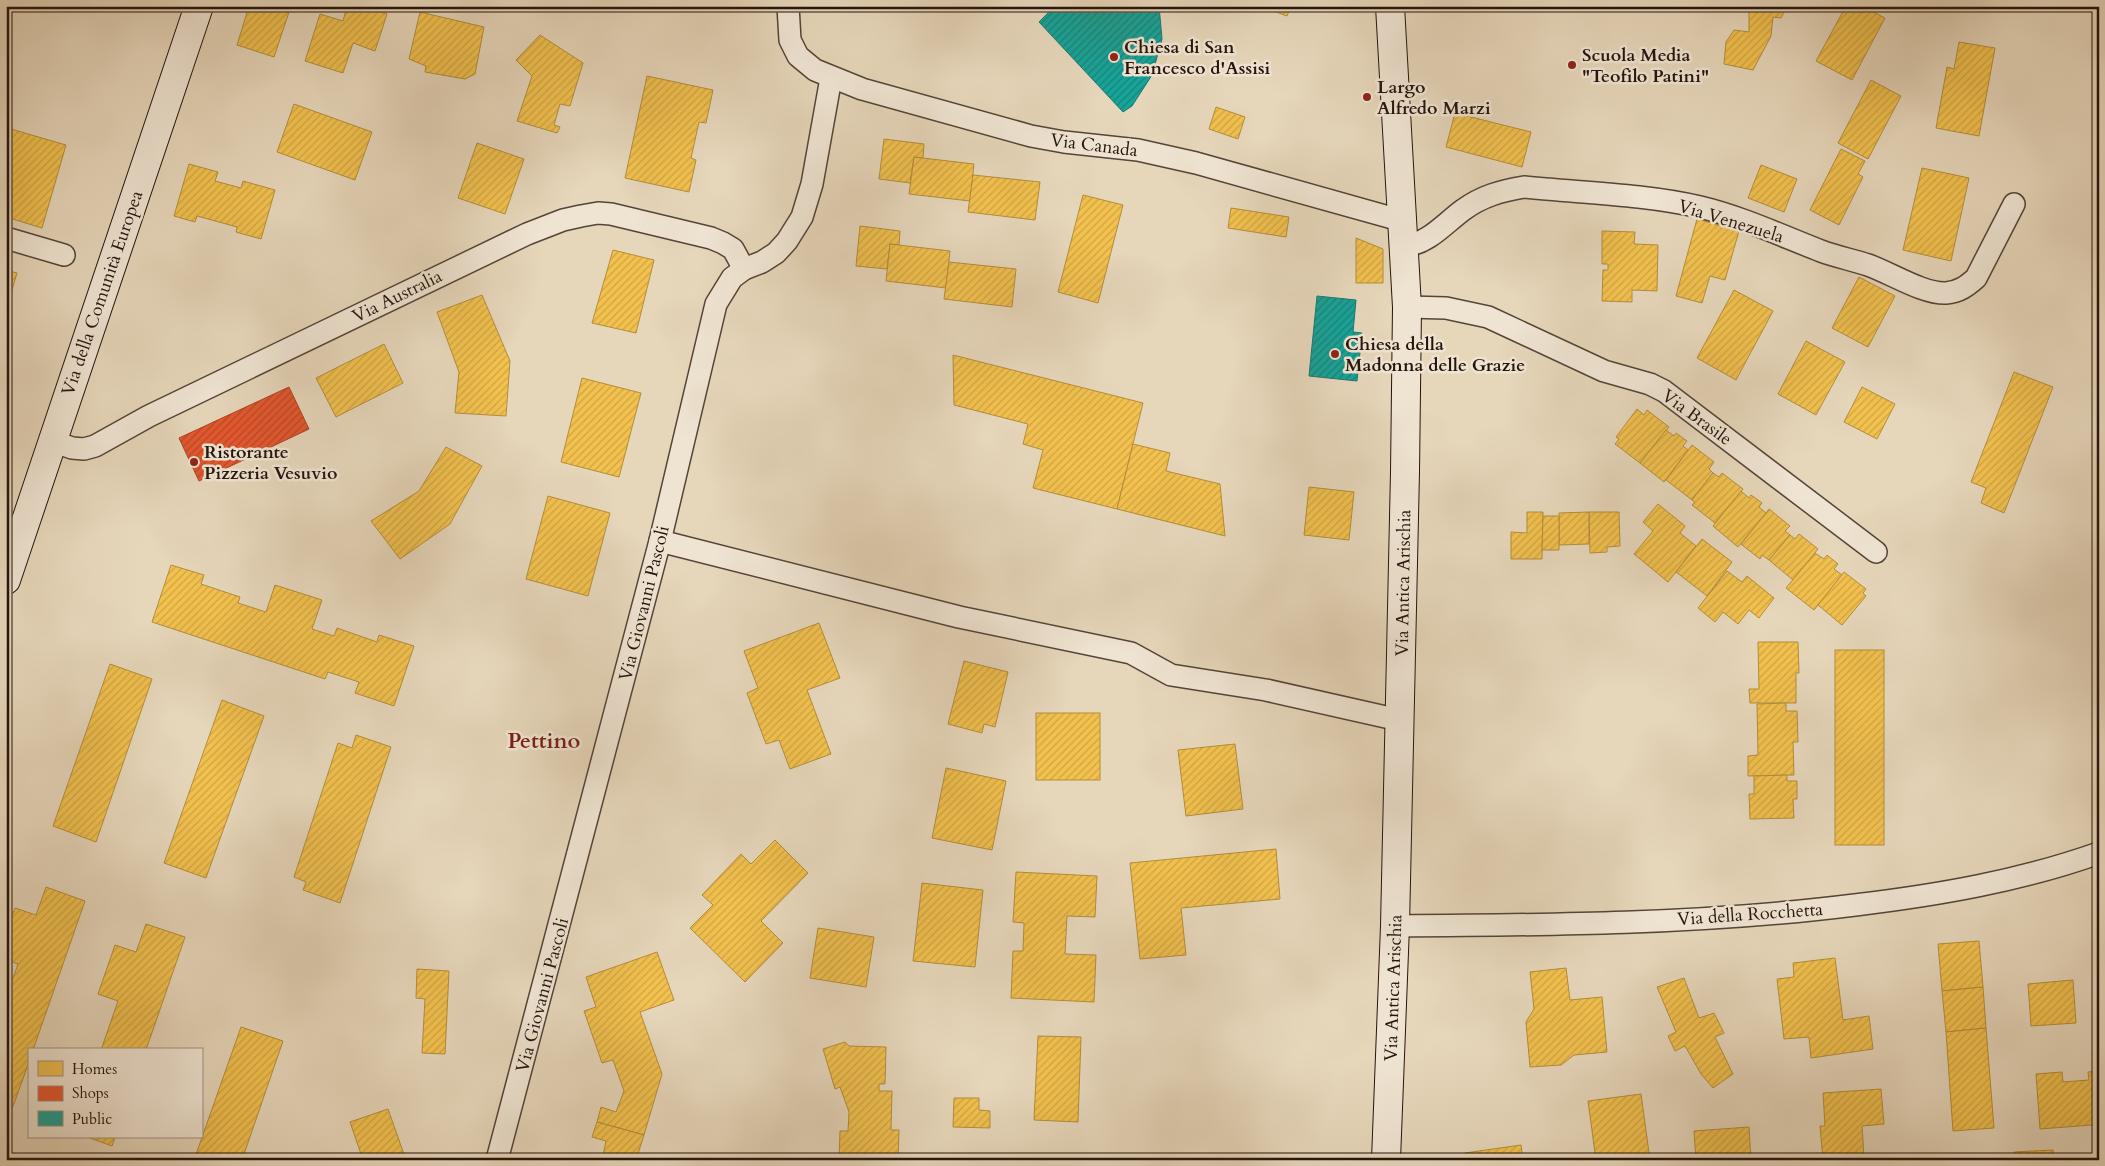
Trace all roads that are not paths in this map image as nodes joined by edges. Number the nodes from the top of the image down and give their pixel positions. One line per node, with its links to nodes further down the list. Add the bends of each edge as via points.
1 (199, 6): 11 (main road, Via della Comunità Europea)
2 (788, 6): 4 (street, Via Canada, via 788,29 798,56 814,70)
3 (1390, 6): 6 (main road, Via Antica Arischia)
4 (831, 78): 6 (street, Via Canada, via 1031,136 1151,152); 9 (street, Via Giovanni Pascoli, via 812,184 802,217 776,253)
5 (2014, 204): 6 (street, Via Venezuela, via 1976,278 1956,291 1945,293 1918,287 1869,266 1701,207 1654,199 1530,188 1503,190 1484,197 1421,243)
6 (1404, 233): 10 (main road, Via Antica Arischia)
7 (6, 238): 8 (street)
8 (64, 255)
9 (744, 269): 11 (street, Via Australia, via 733,249 711,238 611,214 598,213 562,220 388,300 149,416 95,446 72,448); 13 (street, Via Giovanni Pascoli, via 732,278 716,304)
10 (1407, 307): 14 (street, Via Brasile, via 1446,308 1488,317 1604,371 1664,391); 16 (main road, Via Antica Arischia)
11 (52, 441): 12 (main road, Via della Comunità Europea)
12 (12, 539): 15 (main road, Via della Comunità Europea)
13 (660, 541): 16 (street, via 959,617 1130,653 1171,676 1266,690); 19 (street, Via Giovanni Pascoli)
14 (1876, 552)
15 (6, 580)
16 (1399, 720): 18 (main road, Via Antica Arischia)
17 (2099, 853): 18 (street, Via della Rocchetta, via 2056,868 1985,885 1909,899 1812,911 1571,924)
18 (1395, 926): 20 (main road, Via Antica Arischia)
19 (497, 1160)
20 (1386, 1160)

